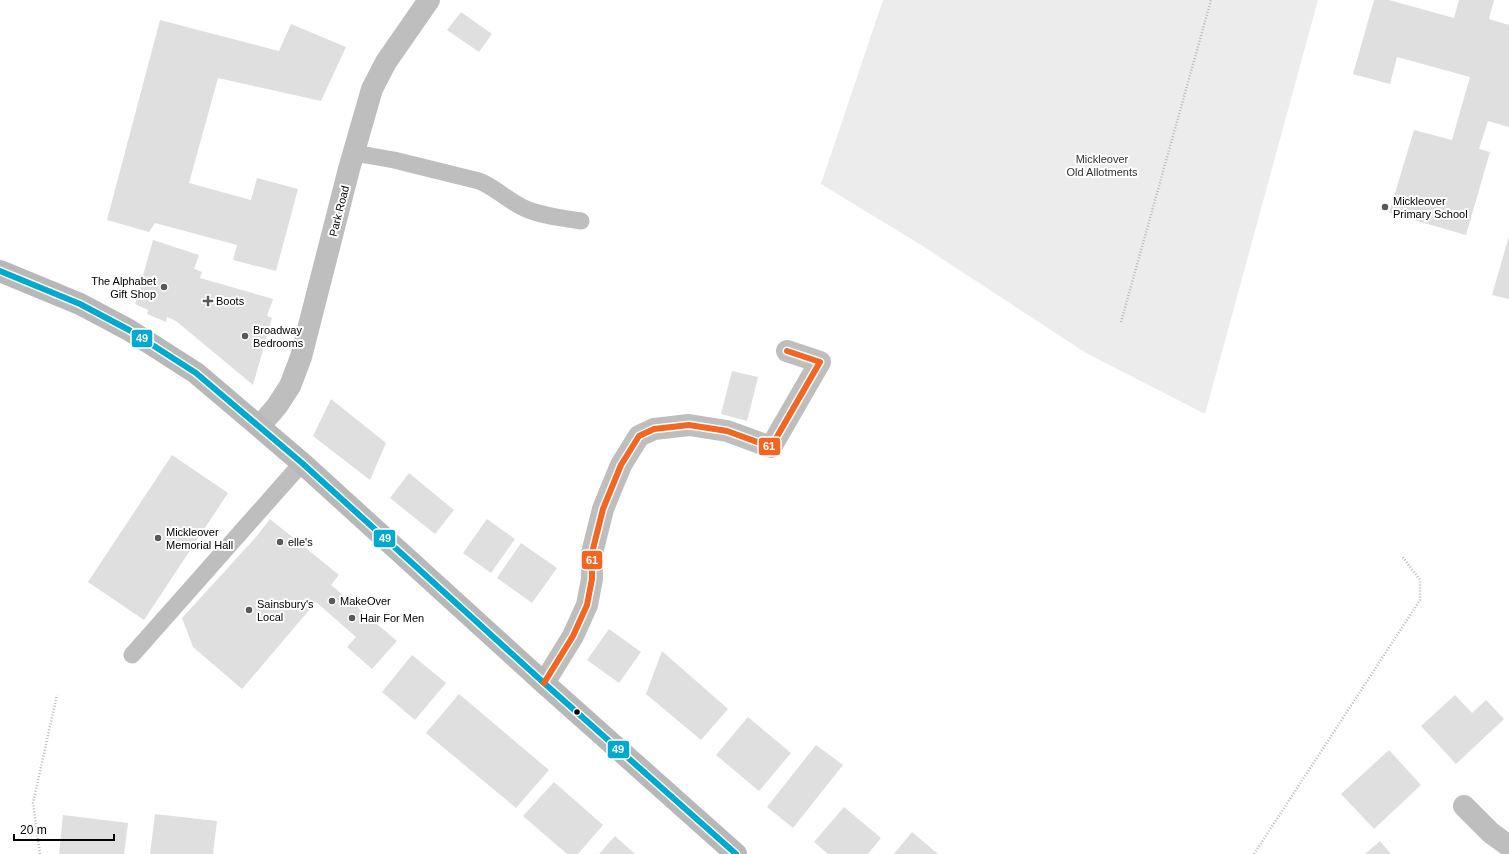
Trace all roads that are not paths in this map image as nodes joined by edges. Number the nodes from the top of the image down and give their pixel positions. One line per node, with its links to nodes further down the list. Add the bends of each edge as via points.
1 (429, 0): 2 (street, Park Road, via 386,62 372,89)
2 (354, 153): 3 (lane, via 479,181 525,209); 6 (street, Park Road, via 301,357 290,386)
3 (581, 221)
4 (0, 271): 6 (main road, via 80,304 134,333 196,373)
5 (787, 351): 9 (street, via 820,362 772,447 727,431 689,425 654,430 639,436 621,465 603,509 592,552 592,578 587,605 573,636)
6 (260, 426): 7 (main road)
7 (302, 463): 8 (lane); 9 (main road)
8 (132, 655)
9 (544, 683): 12 (main road)
10 (1464, 806): 11 (street, via 1491,833)
11 (1509, 846)
12 (736, 854)

